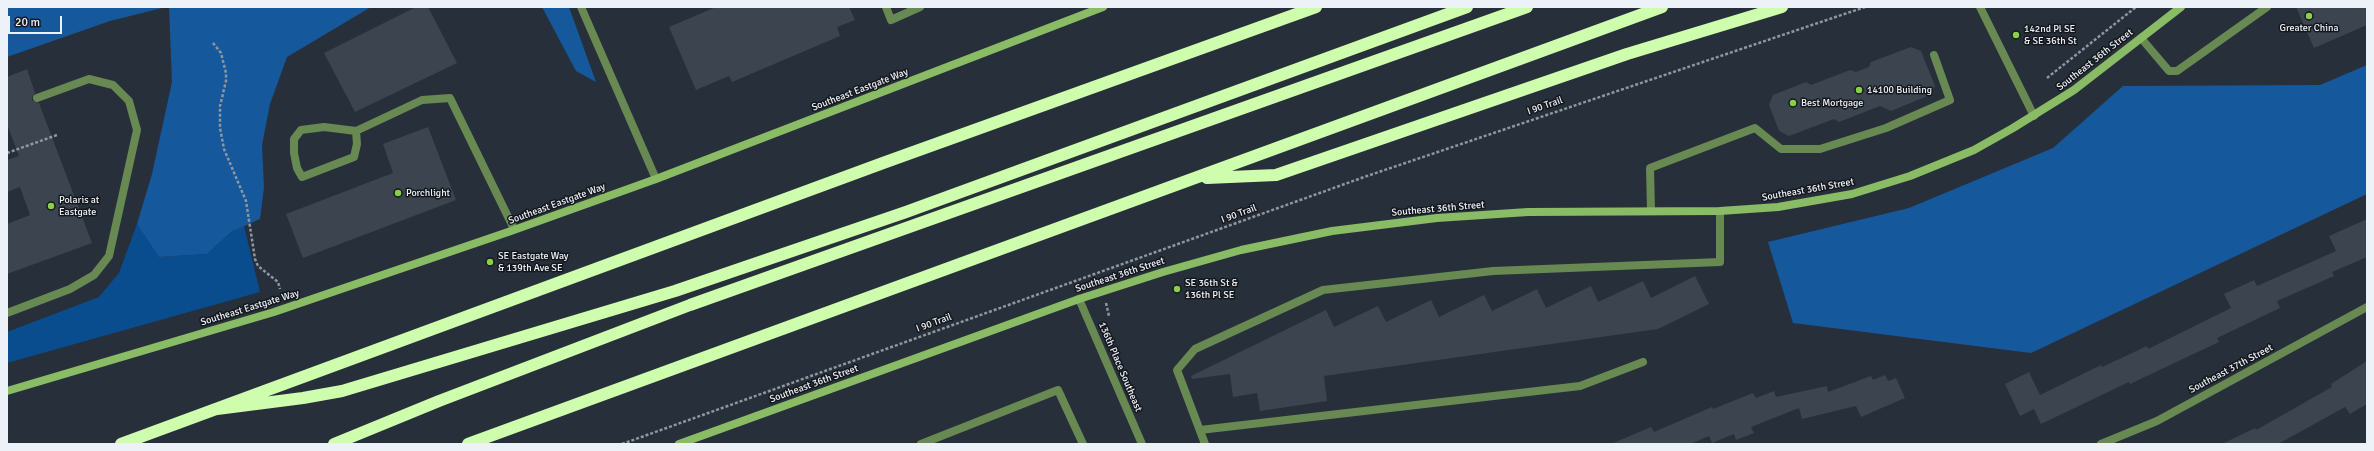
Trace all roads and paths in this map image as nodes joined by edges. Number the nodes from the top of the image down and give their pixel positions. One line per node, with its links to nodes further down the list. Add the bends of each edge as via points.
1 (581, 7): 24 (street)
2 (886, 7): 3 (street, via 891,20)
3 (920, 7)
4 (1103, 7): 24 (main road, Southeast Eastgate Way)
5 (1316, 7): 35 (highway, via 883,163)
6 (1467, 7): 35 (highway, via 906,212 675,291 342,391)
7 (1527, 7): 38 (highway, via 690,305)
8 (1662, 7): 25 (highway)
9 (1782, 7): 25 (highway, via 1627,54 1276,175)
10 (1865, 7): 40 (path, I 90 Trail, via 1367,176)
11 (1980, 7): 20 (street)
12 (2136, 7): 18 (path)
13 (2181, 7): 15 (main road, Southeast 36th Street)
14 (2267, 7): 15 (street, via 2177,71 2169,71)
15 (2141, 38): 20 (main road, Southeast 36th Street, via 2074,90)
16 (213, 43): 29 (path, via 221,53 226,73 220,106 220,128 224,148 246,201 254,259 258,266 278,282)
17 (1934, 55): 26 (street, via 1950,100 1886,128 1820,150 1781,149 1755,128 1650,168)
18 (2047, 78)
19 (37, 98): 32 (street, via 89,79 113,85 129,102 137,130 109,256 94,275 70,289)
20 (2034, 116): 27 (main road, Southeast 36th Street, via 1974,150 1910,176 1852,194 1778,207)
21 (356, 131): 21 (street, via 324,127 301,130 294,139 294,153 297,168 302,176 354,157); 28 (street, via 422,100 450,98)
22 (57, 135): 23 (path)
23 (7, 153)
24 (656, 179): 28 (main road, Southeast Eastgate Way)
25 (1194, 179): 39 (highway)
26 (1651, 211): 27 (main road, Southeast 36th Street); 30 (main road, Southeast 36th Street, via 1528,212 1437,218 1332,231 1241,250)
27 (1720, 211): 36 (street, via 1720,262 1493,271 1323,290 1195,349 1178,370)
28 (514, 229): 34 (main road, Southeast Eastgate Way, via 274,312)
29 (280, 288)
30 (1079, 298): 41 (main road, Southeast 36th Street); 44 (street, 136th Place Southeast)
31 (2367, 307): 46 (street, Southeast 37th Street, via 2157,420)
32 (7, 313)
33 (1643, 362): 36 (street, via 1580,386)
34 (7, 391)
35 (217, 409): 37 (highway)
36 (1200, 430): 45 (street)
37 (121, 444)
38 (334, 444)
39 (468, 444)
40 (622, 444)
41 (679, 444)
42 (921, 444): 43 (street, via 1058,390)
43 (1083, 444)
44 (1142, 444)
45 (1205, 444)
46 (2102, 444)

